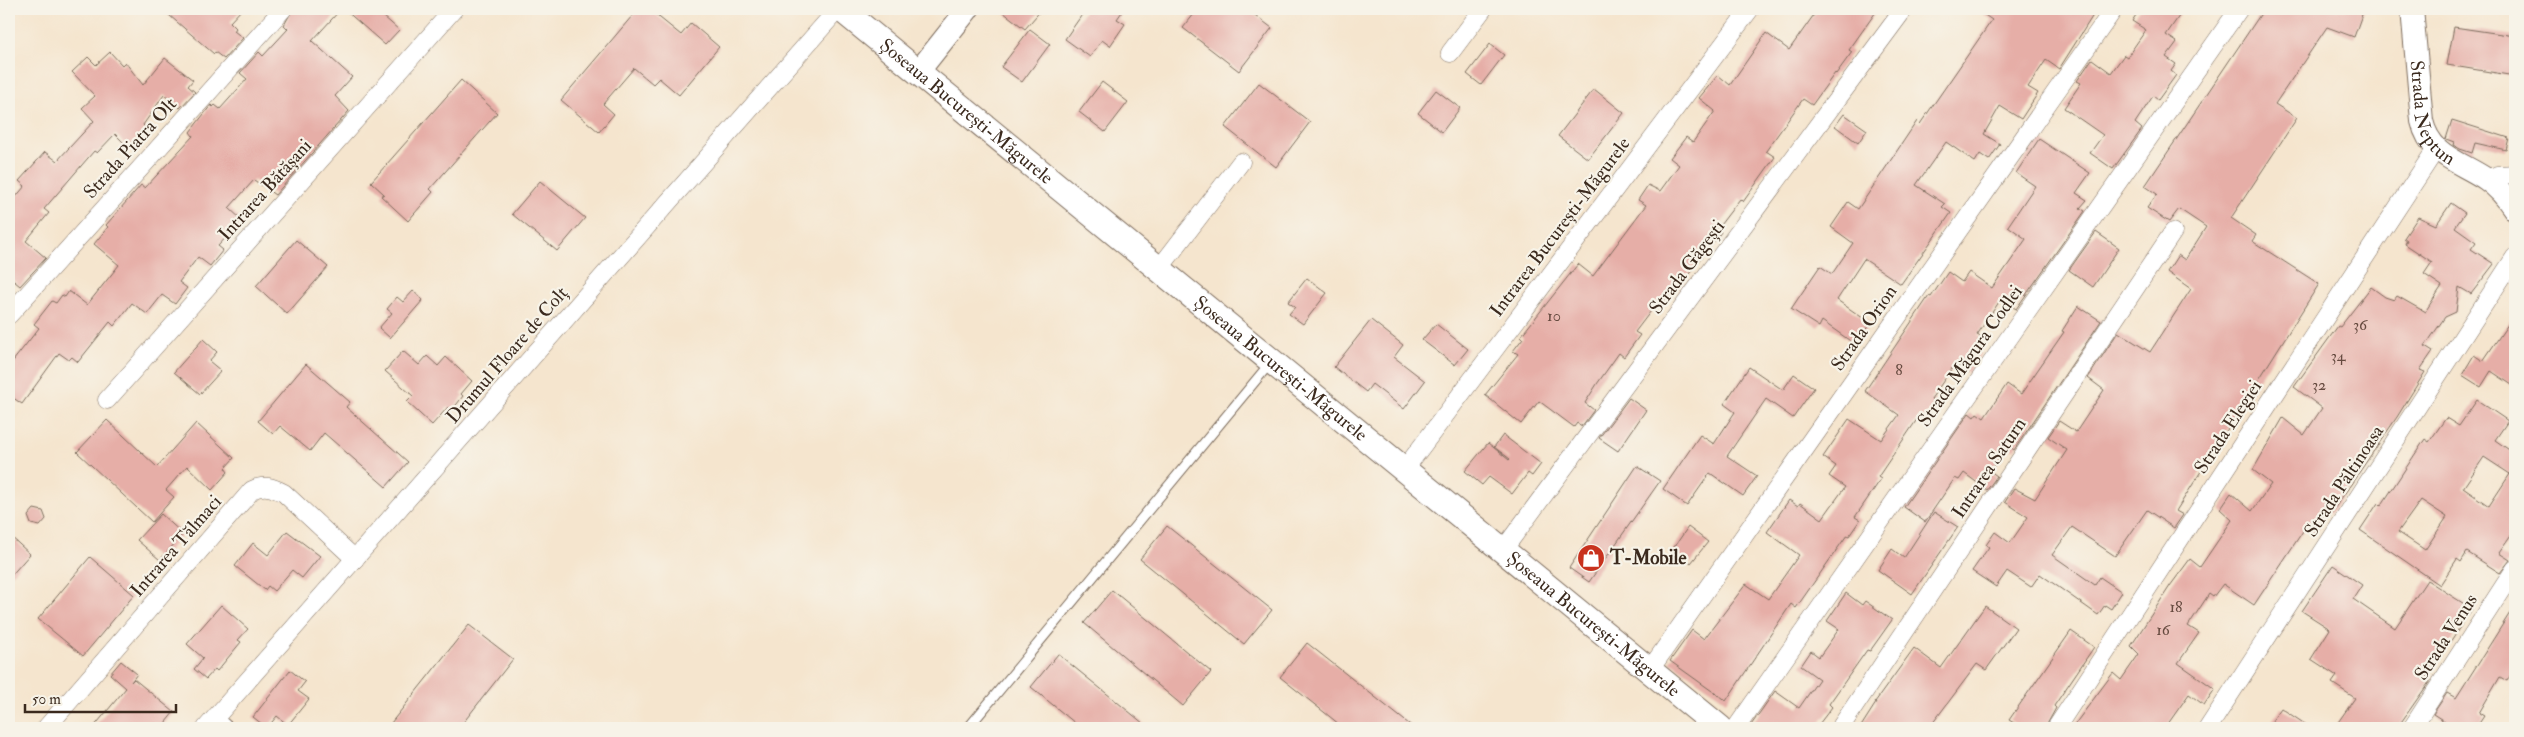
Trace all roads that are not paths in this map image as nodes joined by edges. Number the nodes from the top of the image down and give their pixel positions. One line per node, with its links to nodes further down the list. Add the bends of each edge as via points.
1 (283, 9): 21 (street, Strada Piatra Olt)
2 (454, 9): 23 (street, Intrarea Bătășani)
3 (839, 9): 12 (main road, Șoseaua București-Măgurele); 26 (street, Drumul Floare de Colț)
4 (968, 9): 12 (street)
5 (1483, 9): 11 (street)
6 (1750, 9): 24 (street, Intrarea București-Măgurele)
7 (1904, 9): 25 (street, Strada Găgești)
8 (2114, 9): 28 (street, Strada Orion)
9 (2239, 9): 34 (street, Strada Măgura Codlei)
10 (2412, 9): 13 (street, Strada Neptun, via 2422,120)
11 (1450, 53)
12 (918, 72): 20 (main road, Șoseaua București-Măgurele)
13 (2436, 149): 16 (street, Strada Neptun); 36 (street, Strada Elegiei)
14 (1241, 162): 20 (street)
15 (2515, 174): 16 (street)
16 (2486, 179): 17 (street, Strada Neptun)
17 (2515, 210)
18 (2173, 232): 35 (street, Intrarea Saturn)
19 (2515, 257): 37 (street, Strada Păltinoasa)
20 (1159, 269): 22 (main road, Șoseaua București-Măgurele)
21 (9, 315)
22 (1272, 362): 24 (main road, Șoseaua București-Măgurele); 32 (lane)
23 (107, 400)
24 (1404, 470): 25 (main road, Șoseaua București-Măgurele)
25 (1503, 550): 28 (main road, Șoseaua București-Măgurele)
26 (355, 559): 29 (street, Drumul Floare de Colț); 30 (street, Intrarea Tălmaci, via 284,493 261,486 252,490)
27 (2515, 569): 38 (street, Strada Venus)
28 (1649, 671): 33 (main road, Șoseaua București-Măgurele)
29 (211, 722): 31 (lane)
30 (46, 728)
31 (230, 728)
32 (968, 728)
33 (1720, 728)
34 (1736, 728)
35 (1840, 728)
36 (2056, 728)
37 (2208, 728)
38 (2412, 728)

